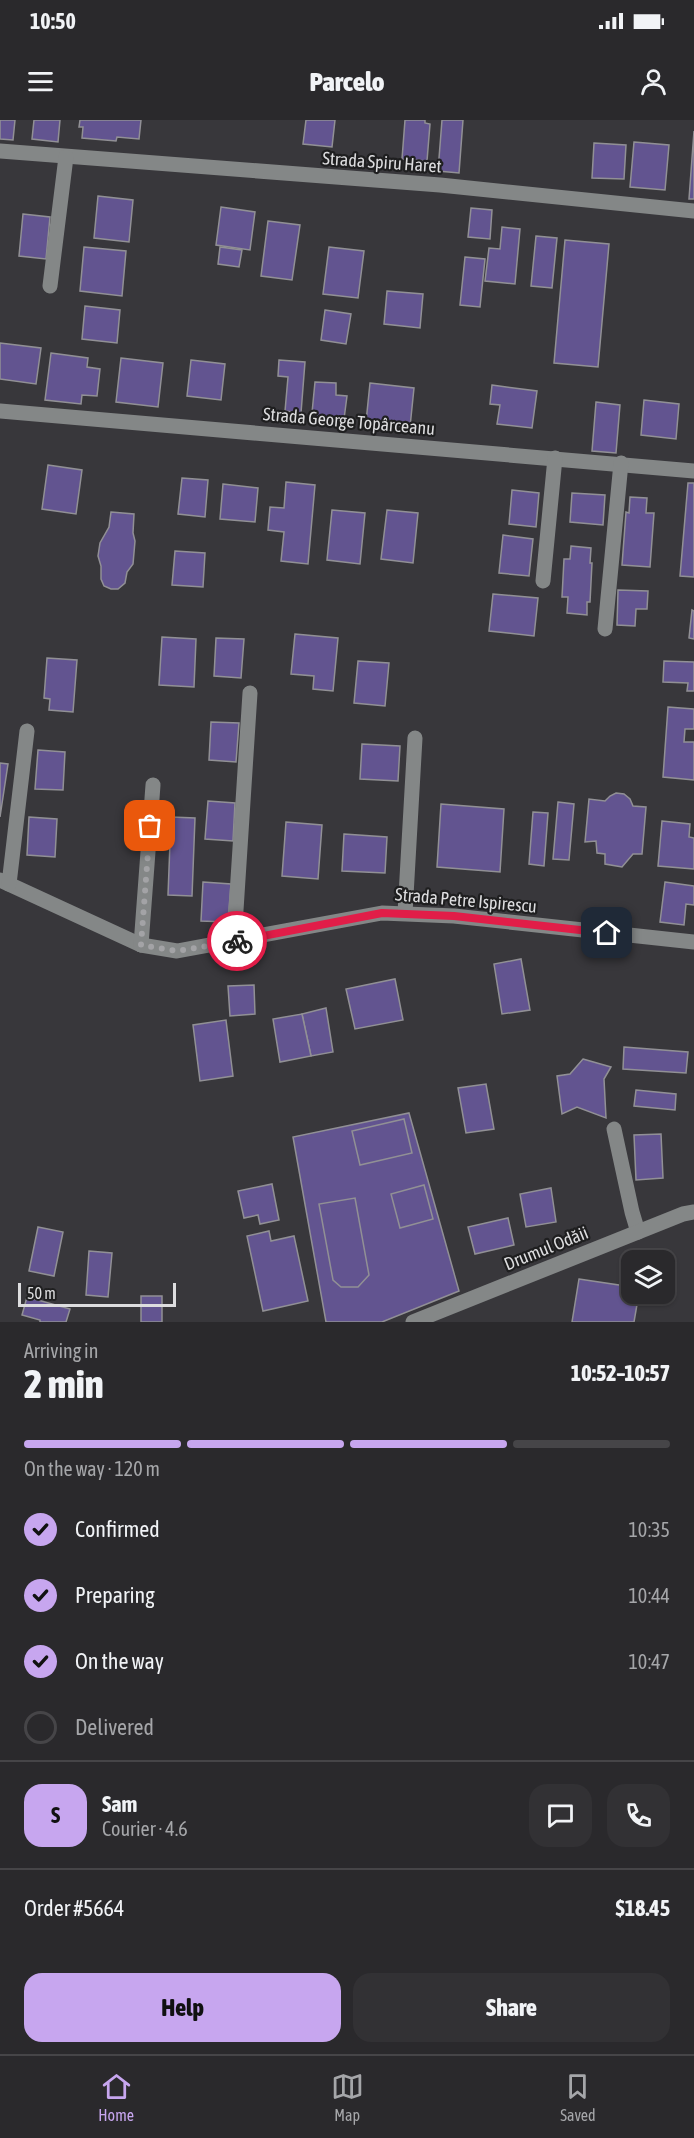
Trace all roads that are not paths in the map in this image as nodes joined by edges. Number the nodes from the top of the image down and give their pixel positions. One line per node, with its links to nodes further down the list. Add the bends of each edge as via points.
1 (0, 151): 2 (street, Strada Spiru Haret)
2 (66, 157): 3 (street, Strada Spiru Haret, via 440,186); 4 (street)
3 (694, 211)
4 (50, 286)
5 (0, 411): 6 (street, Strada George Topârceanu)
6 (555, 458): 7 (street, Strada George Topârceanu); 9 (street)
7 (621, 463): 8 (street, Strada George Topârceanu); 10 (street)
8 (694, 471)
9 (543, 581)
10 (605, 629)
11 (250, 693): 17 (street)
12 (27, 731): 15 (street)
13 (415, 738): 16 (street)
14 (153, 785): 19 (street)
15 (4, 882): 19 (street, Strada Petre Ispirescu)
16 (405, 913): 17 (street, Strada Petre Ispirescu, via 382,913); 18 (street, Strada Petre Ispirescu)
17 (234, 942): 19 (street, Strada Petre Ispirescu, via 177,951)
18 (694, 942)
19 (141, 945)
20 (614, 1129): 22 (street)
21 (694, 1212): 22 (street, Drumul Odăii)
22 (638, 1232): 23 (street, Drumul Odăii)
23 (413, 1322)

